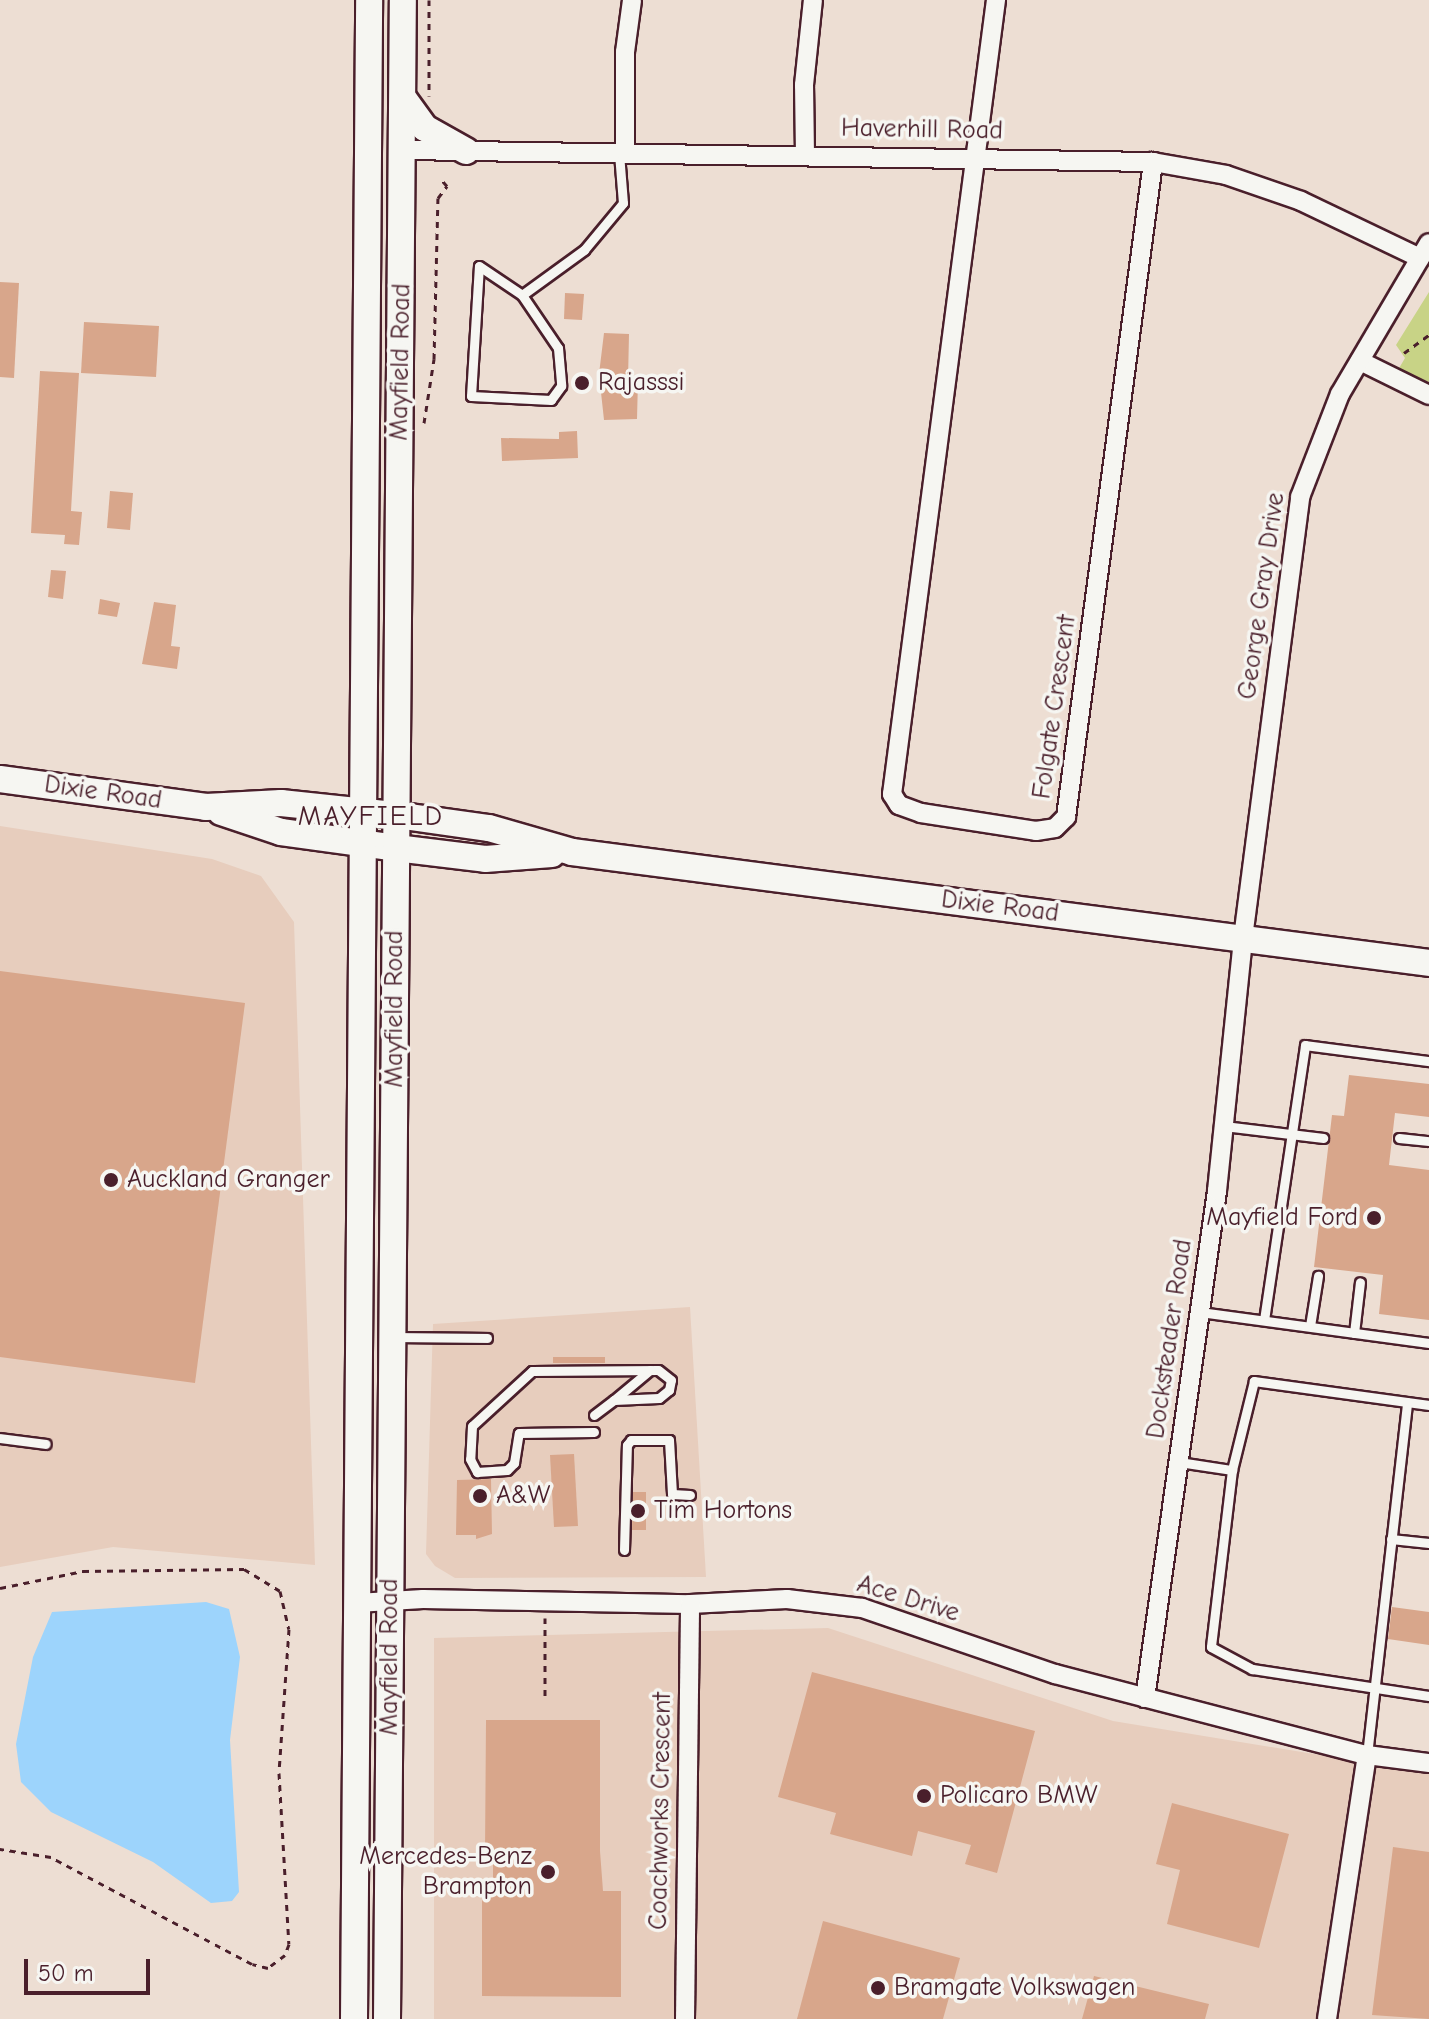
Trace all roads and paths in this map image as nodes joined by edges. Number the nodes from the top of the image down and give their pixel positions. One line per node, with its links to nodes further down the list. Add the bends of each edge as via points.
1 (369, 0): 9 (main road, Mayfield Road)
2 (403, 0): 7 (main road, Mayfield Road)
3 (429, 0): 8 (path, via 428,94)
4 (632, 0): 12 (street)
5 (813, 0): 13 (street, via 804,85)
6 (996, 0): 14 (street)
7 (403, 98): 10 (main road, Mayfield Road); 11 (main road, via 425,128)
8 (433, 106)
9 (369, 130): 10 (main road); 26 (main road, Mayfield Road)
10 (404, 150): 11 (street, Haverhill Road); 27 (main road, Mayfield Road)
11 (466, 151): 12 (street, Haverhill Road)
12 (622, 152): 13 (street, Haverhill Road); 18 (lane, via 623,203 584,250)
13 (805, 155): 14 (street, Haverhill Road)
14 (974, 157): 15 (street, Haverhill Road); 15 (street, Folgate Crescent, via 892,794 899,805 921,813 1036,831 1055,828 1066,817 1071,797)
15 (1153, 162): 17 (street, Haverhill Road, via 1226,175)
16 (440, 178): 23 (path, via 447,186 438,198 434,359)
17 (1425, 250): 21 (street, George Gray Drive)
18 (522, 295): 18 (lane, via 560,352 560,390 542,402 471,396 479,266)
19 (1429, 335): 20 (path)
20 (1404, 353)
21 (1360, 361): 22 (street); 31 (street, George Gray Drive, via 1315,448 1300,497)
22 (1429, 395)
23 (424, 423)
24 (0, 779): 25 (main road, Dixie Road)
25 (206, 807): 26 (main road, Dixie Road, via 281,803); 28 (main road, Dixie Road, via 281,832)
26 (361, 812): 27 (main road, Dixie Road); 28 (main road, Mayfield Road)
27 (396, 815): 29 (main road, Mayfield Road); 30 (main road, Dixie Road, via 489,828)
28 (361, 843): 29 (main road, Dixie Road); 65 (main road, Mayfield Road)
29 (396, 848): 30 (main road, Dixie Road, via 485,859); 45 (main road, Mayfield Road)
30 (572, 852): 31 (main road, Dixie Road)
31 (1243, 938): 32 (main road, Dixie Road); 34 (street, Docksteader Road)
32 (1429, 963)
33 (1429, 1061): 35 (lane, via 1305,1045)
34 (1224, 1126): 35 (lane); 41 (street, Docksteader Road)
35 (1292, 1134): 36 (lane); 42 (lane)
36 (1323, 1138)
37 (1399, 1138): 38 (lane)
38 (1429, 1141)
39 (1318, 1276): 43 (lane)
40 (1360, 1282): 44 (lane)
41 (1200, 1312): 42 (lane); 56 (street, Docksteader Road)
42 (1264, 1320): 43 (lane)
43 (1310, 1326): 44 (lane)
44 (1354, 1333): 47 (lane)
45 (392, 1337): 46 (lane); 63 (main road, Mayfield Road)
46 (487, 1338)
47 (1429, 1343)
48 (650, 1370): 49 (lane); 49 (lane, via 667,1373 669,1390 659,1398); 53 (lane, via 532,1371 472,1426 470,1459 477,1472 507,1470 514,1463 519,1433)
49 (614, 1400): 52 (lane)
50 (1407, 1402): 51 (lane); 57 (lane, via 1254,1381); 59 (lane)
51 (1429, 1405)
52 (594, 1415)
53 (594, 1432)
54 (0, 1438): 55 (lane)
55 (46, 1444)
56 (1179, 1462): 57 (lane); 70 (street, Docksteader Road)
57 (1232, 1470): 67 (lane, via 1211,1647 1252,1669)
58 (690, 1495): 61 (lane, via 672,1494 669,1440 631,1440)
59 (1391, 1539): 60 (lane); 67 (lane)
60 (1429, 1543)
61 (624, 1550)
62 (0, 1588): 73 (path, via 83,1571 244,1569 280,1591 289,1629 279,1773 289,1944 285,1955 268,1968 252,1964 51,1857)
63 (391, 1600): 64 (street, Ace Drive); 65 (street, Ace Drive); 75 (main road, Mayfield Road)
64 (545, 1600): 66 (street, Ace Drive); 69 (path)
65 (357, 1603): 74 (main road, Mayfield Road)
66 (690, 1604): 70 (street, Ace Drive, via 787,1599 862,1608 1055,1674); 76 (street, Coachworks Crescent)
67 (1375, 1688): 68 (lane); 71 (lane)
68 (1429, 1696)
69 (545, 1698)
70 (1145, 1698): 71 (street, Ace Drive)
71 (1367, 1755): 72 (street, Ace Drive); 77 (street)
72 (1429, 1763)
73 (0, 1849)
74 (354, 2019)
75 (387, 2019)
76 (685, 2019)
77 (1327, 2019)

